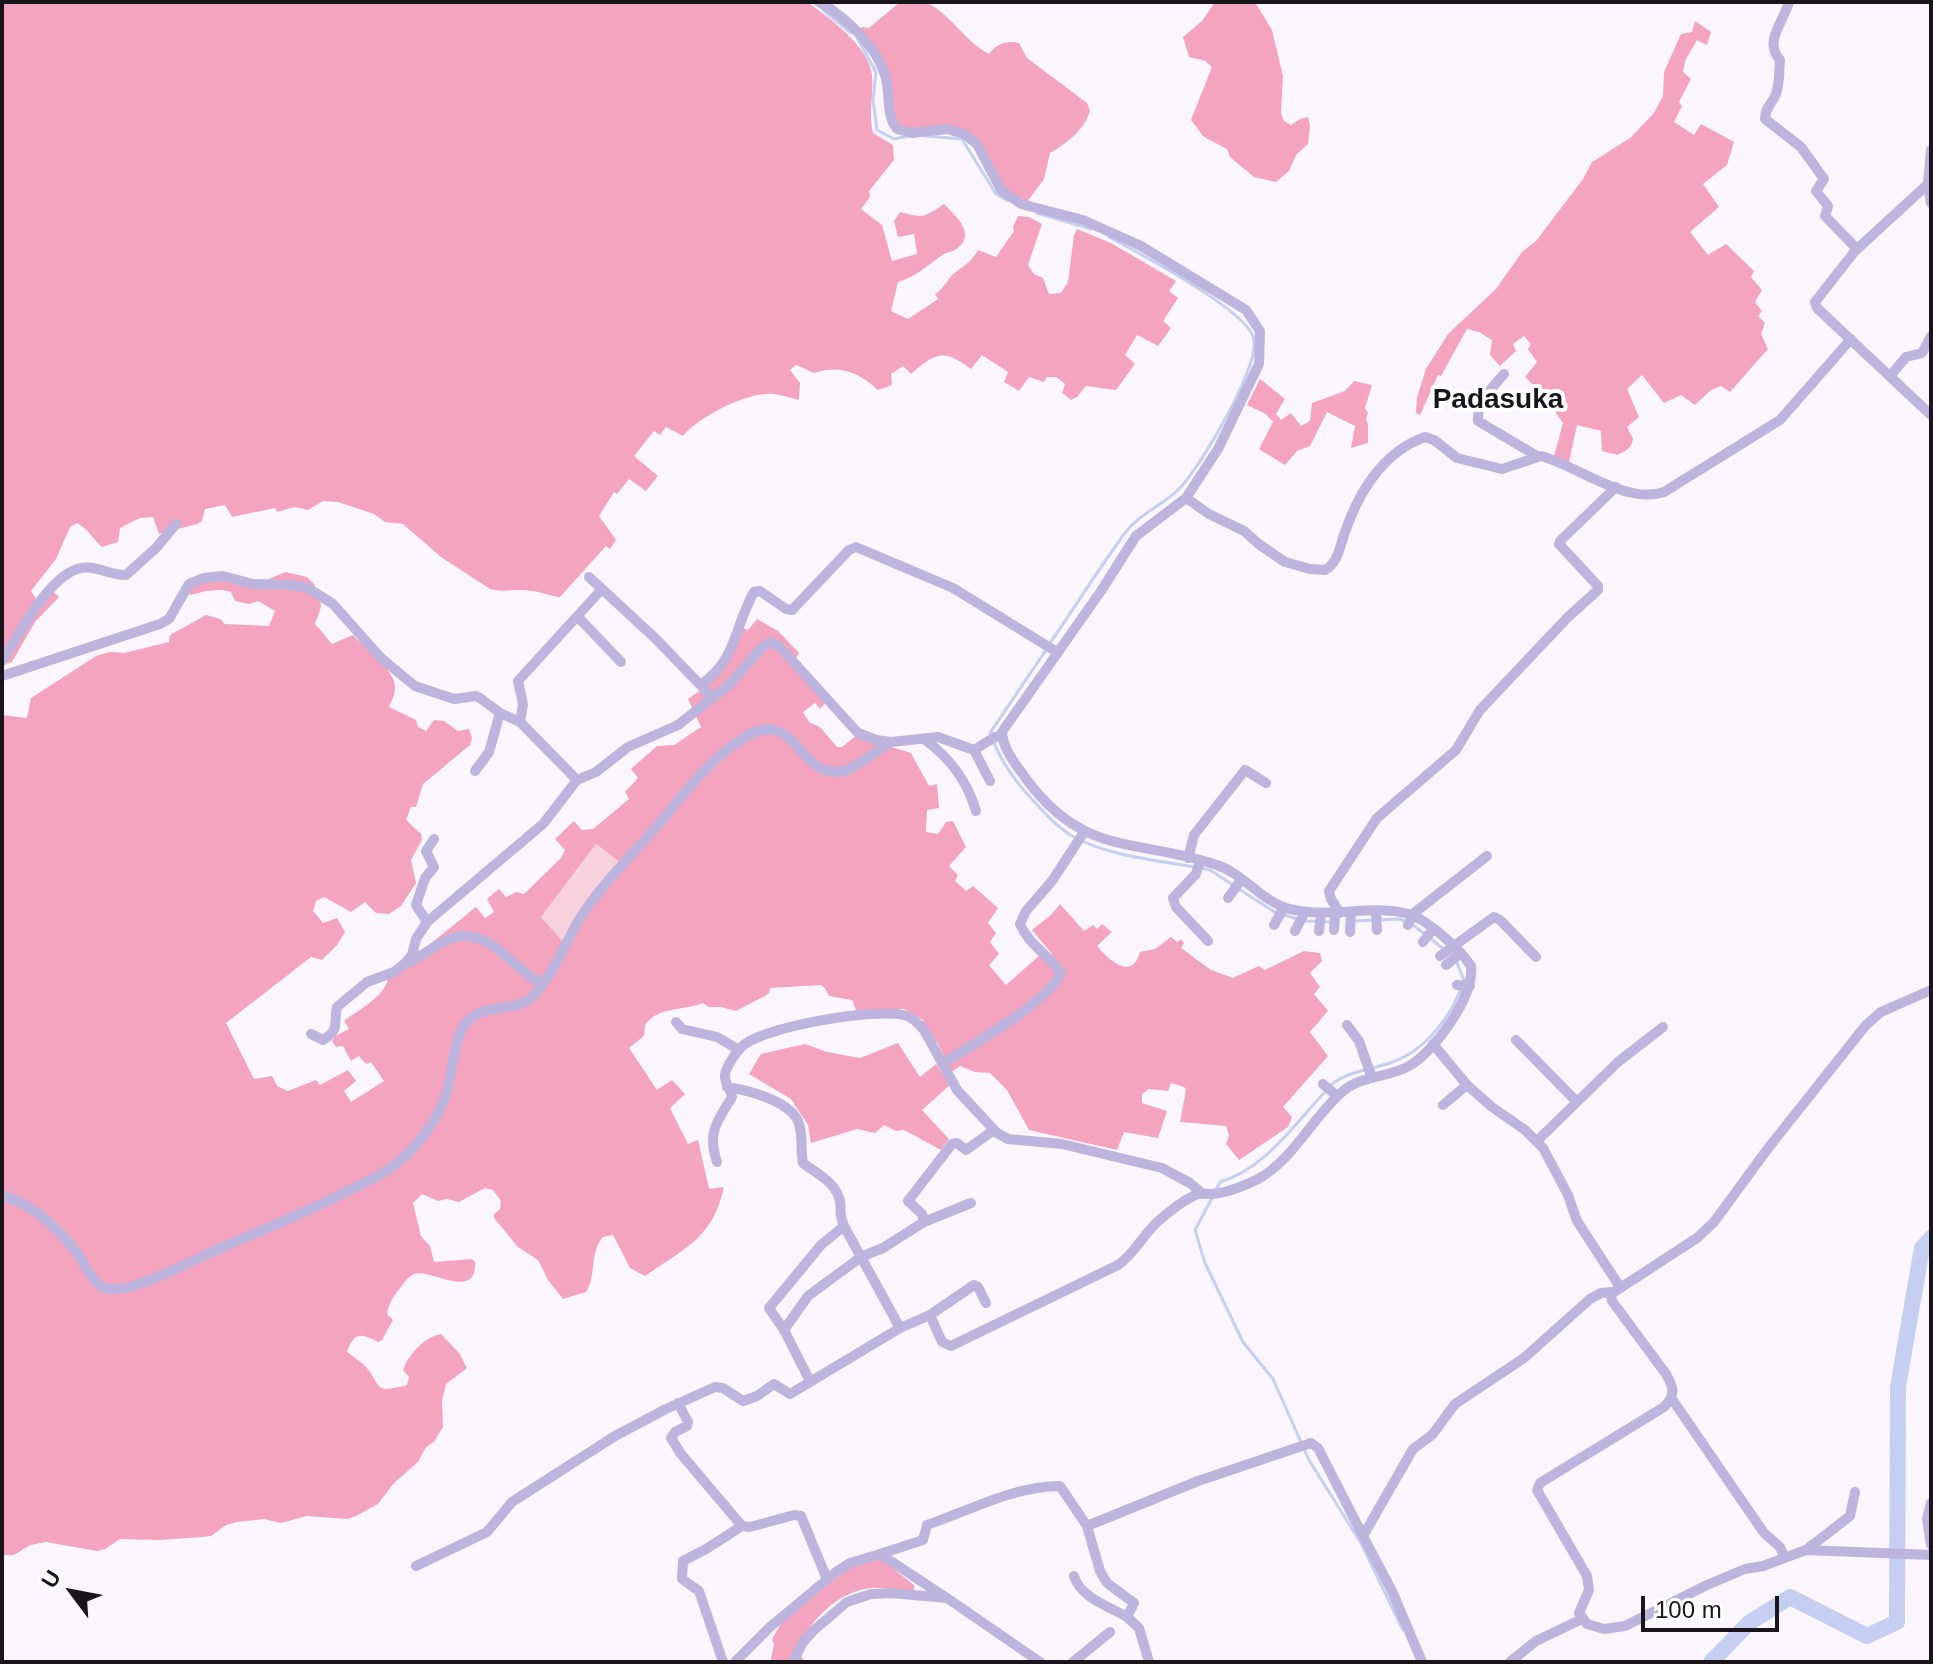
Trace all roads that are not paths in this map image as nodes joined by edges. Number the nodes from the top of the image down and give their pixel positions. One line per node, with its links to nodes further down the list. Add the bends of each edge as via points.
1 (819, 2): 14 (street, via 857,33 880,63 897,129 964,134 977,144 1001,190 1021,204 1083,220 1141,246 1246,310 1260,331 1259,364 1218,449)
2 (1789, 2): 6 (street, via 1775,29 1779,78 1765,119 1801,147 1822,177 1816,191 1828,206 1825,215)
3 (1931, 150): 4 (street)
4 (1928, 184): 5 (street); 6 (street)
5 (1931, 203)
6 (1857, 249): 8 (street, via 1815,302)
7 (1931, 336): 10 (street, via 1922,353 1906,357)
8 (1851, 339): 10 (street); 13 (street, via 1793,407 1764,431 1664,492 1638,495)
9 (1504, 374): 12 (street, via 1483,399 1478,421)
10 (1891, 375): 11 (street)
11 (1931, 415)
12 (1537, 456): 13 (street); 14 (street, via 1502,469 1457,458 1429,437 1420,438 1373,476 1335,561 1325,570 1285,562)
13 (1616, 487): 41 (street, via 1559,544 1598,590 1480,710 1456,750 1377,818 1329,891)
14 (1186, 498): 19 (street, via 1136,536)
15 (176, 524): 20 (street, via 126,575 89,568 65,577 37,607)
16 (589, 577): 17 (street)
17 (602, 589): 18 (street); 23 (street)
18 (578, 617): 21 (street); 26 (street, via 518,681)
19 (1056, 652): 23 (street, via 953,588 856,547 792,610 754,592 725,661); 28 (street)
20 (2, 661)
21 (621, 662)
22 (2, 676): 25 (street, via 160,624 169,619 189,584 223,576 308,588 333,604 381,658 415,686 454,699 476,696)
23 (702, 684): 24 (street)
24 (711, 696): 29 (street, via 729,685 762,647 775,643 858,733); 32 (street, via 678,725 628,747)
25 (500, 713): 26 (street); 31 (street, via 489,752)
26 (520, 722): 32 (street)
27 (924, 739): 29 (street); 30 (street, via 938,737); 35 (street, via 963,779)
28 (994, 739): 30 (street); 36 (street)
29 (891, 742): 47 (street, via 846,771 831,771 774,728 741,739 715,760 598,892)
30 (974, 750): 33 (street)
31 (475, 771)
32 (577, 780): 42 (street, via 543,824)
33 (990, 781)
34 (1266, 783): 39 (street, via 1245,770 1194,835)
35 (976, 811)
36 (1080, 838): 39 (street); 56 (street, via 1020,924 1060,977 1046,994)
37 (434, 839): 42 (street, via 426,851 434,867 416,905)
38 (1487, 856): 40 (street)
39 (1195, 865): 41 (street, via 1221,867 1235,889 1279,917); 43 (street, via 1173,901)
40 (1410, 920): 41 (street, via 1391,911 1376,921); 44 (street)
41 (1342, 921)
42 (427, 922): 46 (street)
43 (1208, 941)
44 (1449, 956): 45 (street, via 1497,918); 54 (street, via 1471,966)
45 (1536, 957)
46 (405, 963): 47 (street, via 447,940 471,936 484,939 535,980); 52 (street, via 367,982 337,1007 331,1035 323,1040)
47 (544, 981): 66 (street, via 532,998 490,1008 468,1020 435,1119 402,1159 324,1203 138,1285 105,1289 58,1231 31,1209)
48 (1931, 990): 71 (street, via 1881,1012 1866,1025 1714,1222)
49 (676, 1022): 55 (street)
50 (1347, 1025): 57 (street)
51 (1663, 1027): 60 (street)
52 (311, 1034)
53 (1516, 1040): 60 (street)
54 (1433, 1044): 57 (street, via 1410,1066); 58 (street)
55 (739, 1050): 56 (street, via 763,1035 804,1024 905,1015 924,1030); 59 (street, via 726,1070)
56 (942, 1064): 62 (street, via 957,1090)
57 (1370, 1071): 65 (street, via 1330,1090 1300,1140 1268,1172 1249,1183)
58 (1467, 1085): 61 (street); 63 (street)
59 (727, 1087): 64 (street, via 732,1097 712,1137); 69 (street, via 783,1106 796,1117 803,1163 830,1183)
60 (1577, 1102): 63 (street)
61 (1443, 1105)
62 (994, 1130): 65 (street, via 1008,1139 1062,1144 1162,1168); 68 (street, via 966,1150 954,1142 908,1201)
63 (1537, 1141): 71 (street)
64 (717, 1162)
65 (1206, 1194): 73 (street, via 1161,1218 1118,1265 951,1346 942,1342)
66 (2, 1196)
67 (971, 1203): 68 (street)
68 (924, 1222): 70 (street)
69 (844, 1226): 70 (street); 75 (street, via 821,1245 769,1308)
70 (861, 1257): 74 (street); 75 (street, via 808,1296)
71 (1616, 1289): 77 (street, via 1612,1301 1674,1386); 83 (street, via 1590,1299 1524,1358 1455,1404 1432,1435 1413,1449)
72 (986, 1303): 73 (street, via 974,1285)
73 (930, 1315): 74 (street)
74 (900, 1328): 76 (street)
75 (784, 1330): 76 (street)
76 (810, 1381): 78 (street, via 790,1394 774,1384 743,1401 715,1387)
77 (1672, 1399): 88 (street); 94 (street, via 1538,1486 1587,1576)
78 (678, 1403): 81 (street, via 688,1422 672,1441); 89 (street, via 512,1502 487,1532)
79 (1855, 1492): 85 (street, via 1850,1516)
80 (1931, 1503): 84 (street)
81 (742, 1526): 91 (street, via 801,1516); 96 (street, via 683,1561 682,1579 699,1591)
82 (1087, 1526): 83 (street, via 1311,1443); 86 (street, via 1060,1486 1026,1490 927,1525 923,1540); 93 (street, via 1107,1583 1134,1603)
83 (1363, 1536): 102 (street)
84 (1931, 1545)
85 (1806, 1550): 87 (street); 88 (street)
86 (880, 1554): 91 (street, via 850,1563); 92 (street)
87 (1931, 1555)
88 (1785, 1558): 94 (street, via 1719,1579 1625,1626 1604,1629)
89 (416, 1566)
90 (1074, 1576): 93 (street, via 1083,1593)
91 (827, 1579): 97 (street)
92 (947, 1598): 98 (street, via 891,1593 858,1597 830,1614 803,1642); 99 (street)
93 (1127, 1617): 101 (street, via 1139,1628)
94 (1582, 1619): 103 (street, via 1536,1641)
95 (1110, 1632): 100 (street)
96 (723, 1662)
97 (735, 1662)
98 (793, 1662)
99 (1040, 1662)
100 (1073, 1662)
101 (1149, 1662)
102 (1422, 1662)
103 (1510, 1662)

